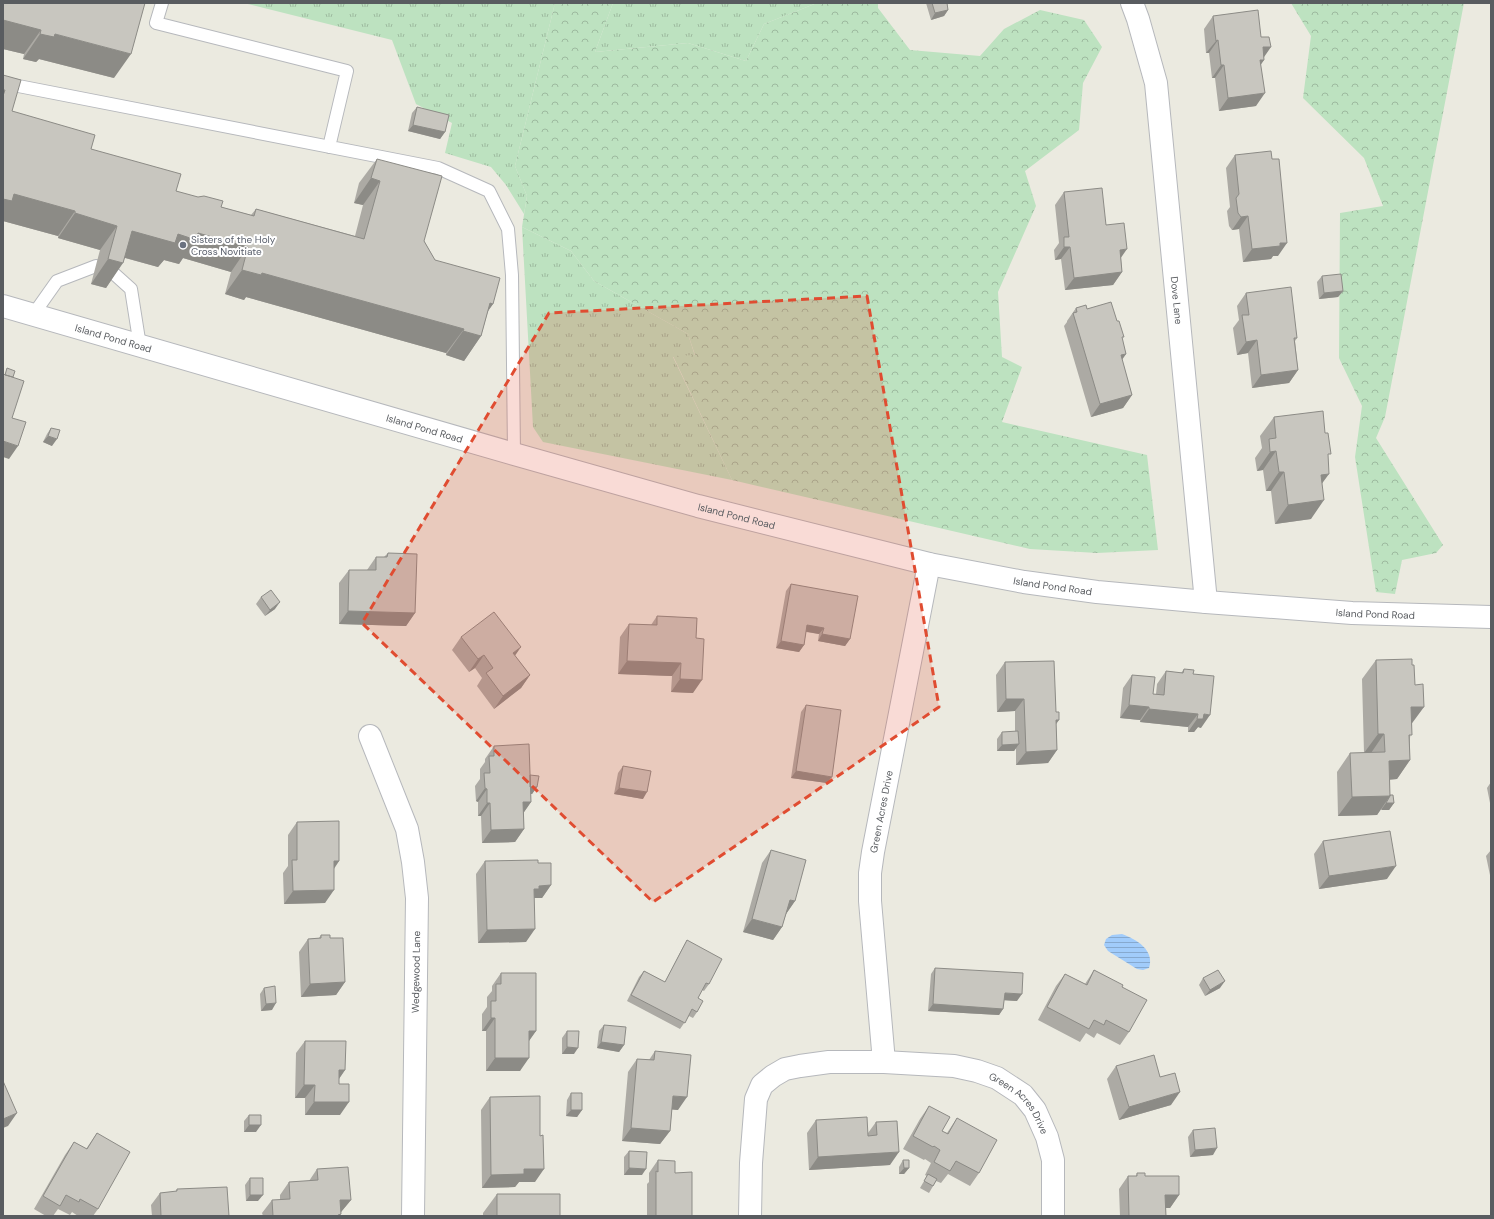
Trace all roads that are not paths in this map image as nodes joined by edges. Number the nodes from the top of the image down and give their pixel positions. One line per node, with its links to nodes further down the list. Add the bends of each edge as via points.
1 (162, 3): 4 (lane, via 156,23 347,71)
2 (1132, 3): 10 (street, Dove Lane, via 1156,83)
3 (3, 83): 4 (lane)
4 (329, 147): 8 (lane, via 438,168 489,191 508,229 512,275)
5 (3, 306): 6 (street, Island Pond Road)
6 (33, 315): 7 (street, Island Pond Road); 7 (lane, via 57,281 96,266 111,271 132,289)
7 (140, 346): 8 (street, Island Pond Road)
8 (514, 454): 9 (street, Island Pond Road, via 698,506)
9 (929, 564): 10 (street, Island Pond Road, via 1024,582); 13 (street, Green Acres Drive, via 870,873 871,919)
10 (1206, 602): 11 (street, Island Pond Road, via 1352,613)
11 (1491, 617)
12 (370, 736): 14 (street, Wedgewood Lane, via 407,828 417,898)
13 (884, 1062): 15 (street, Green Acres Drive, via 829,1062 800,1066 772,1076 762,1085 756,1099); 16 (street, Green Acres Drive, via 954,1066 977,1071 997,1078 1023,1095 1035,1110 1047,1137 1053,1160)
14 (413, 1216)
15 (750, 1216)
16 (1053, 1216)

